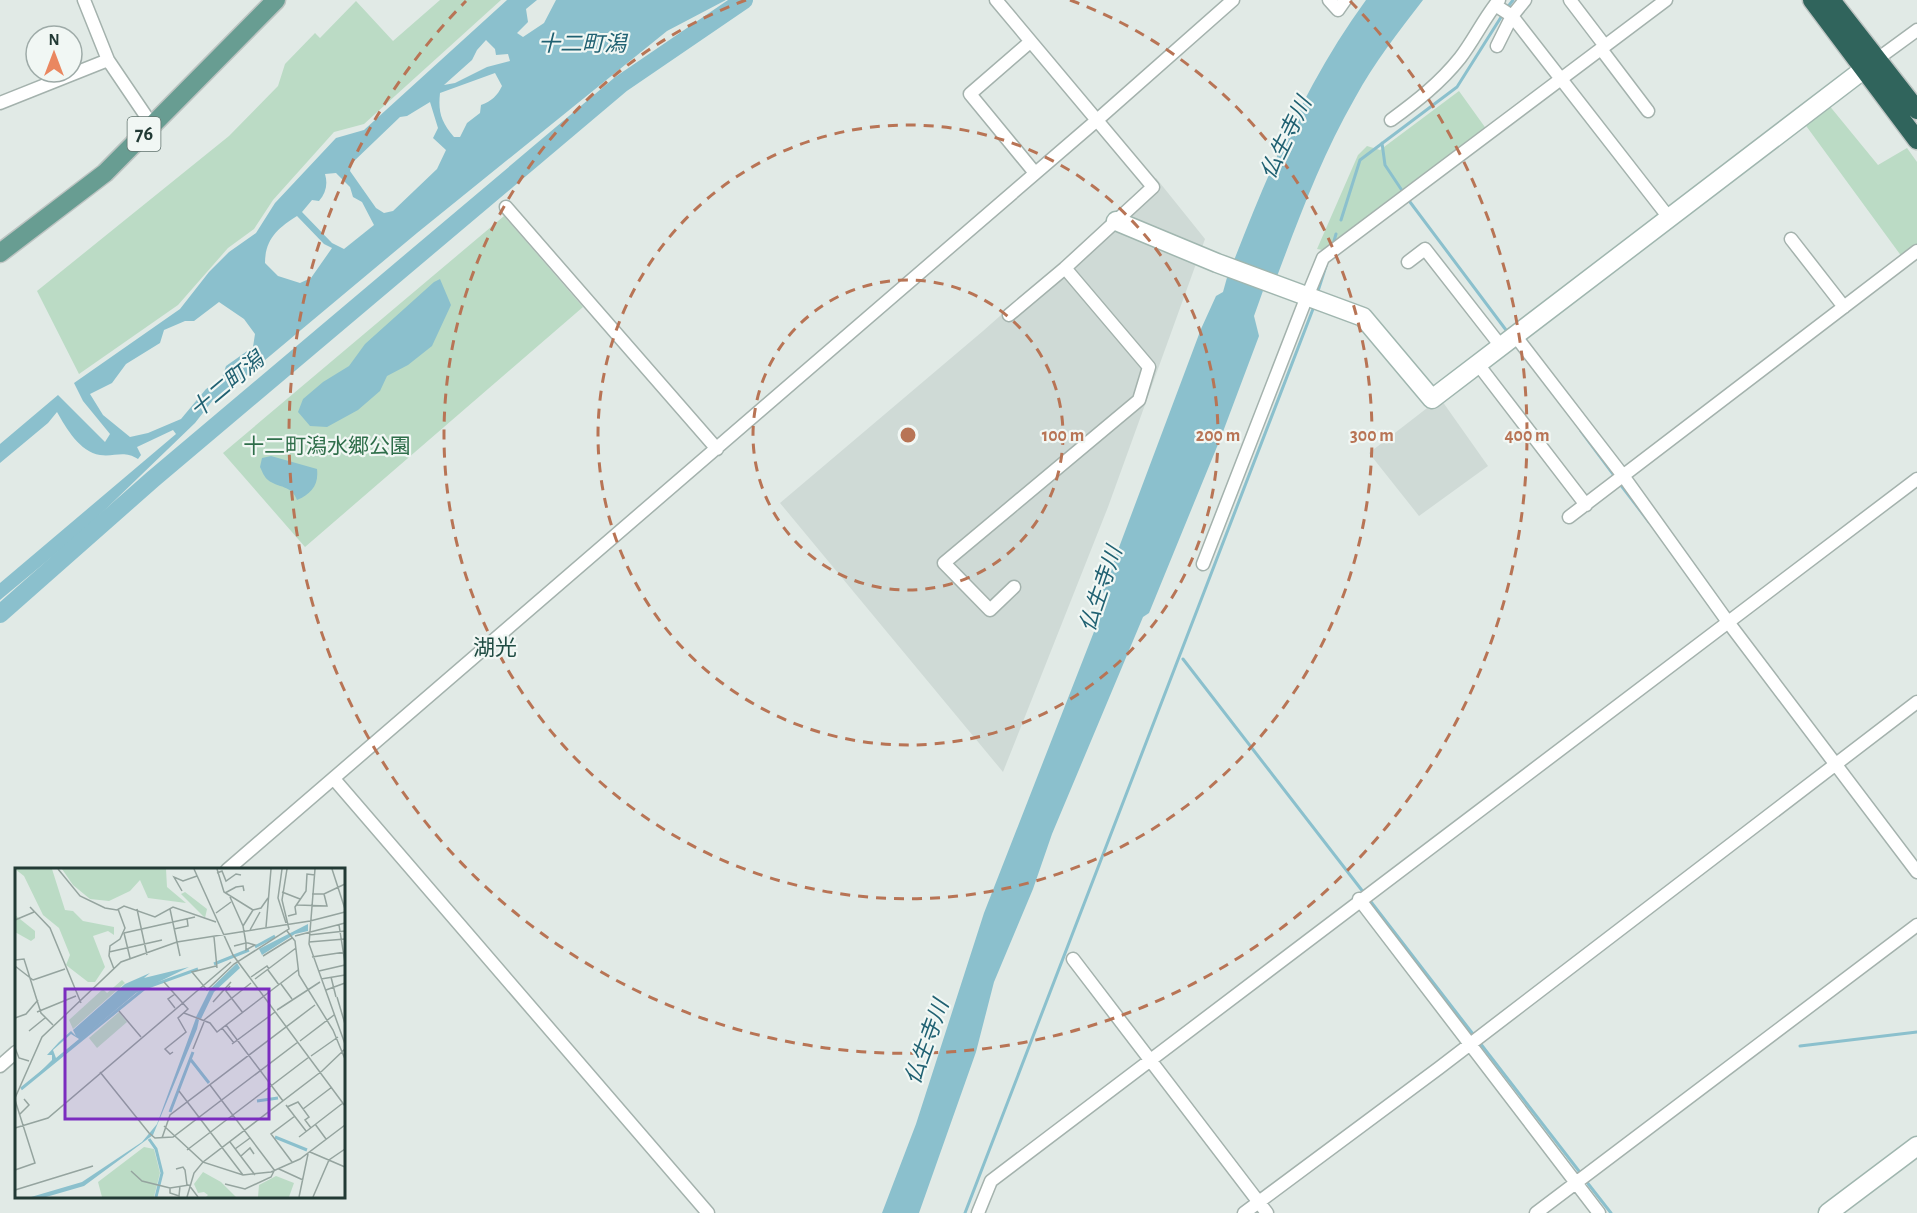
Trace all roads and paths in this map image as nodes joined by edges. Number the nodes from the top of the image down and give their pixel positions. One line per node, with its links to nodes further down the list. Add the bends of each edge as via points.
1 (84, 0): 18 (street)
2 (276, 0): 26 (main road, 76)
3 (996, 0): 15 (street)
4 (1233, 0): 25 (street)
5 (1329, 0): 6 (street, via 1338,10)
6 (1345, 0)
7 (1525, 0): 13 (street)
8 (1570, 0): 17 (street)
9 (1666, 0): 17 (street)
10 (1812, 0): 19 (highway)
11 (1831, 0): 19 (highway)
12 (1497, 2): 13 (street); 24 (street, via 1444,76 1423,97)
13 (1512, 16): 16 (street); 20 (street)
14 (1917, 30): 19 (street)
15 (1030, 42): 25 (street); 28 (street, via 970,94)
16 (1497, 45)
17 (1603, 47): 20 (street); 23 (street)
18 (108, 60): 21 (street); 26 (street)
19 (1870, 65): 22 (highway); 27 (highway); 30 (street)
20 (1561, 79): 30 (street); 37 (street, via 1323,258)
21 (0, 103)
22 (1917, 110)
23 (1648, 111)
24 (1390, 120)
25 (1096, 121): 28 (street); 31 (street, via 1153,187)
26 (152, 125): 34 (main road, 76, via 105,173)
27 (1917, 140)
28 (1035, 174): 43 (street)
29 (506, 207): 43 (street)
30 (1670, 219): 41 (street)
31 (1116, 221): 36 (street); 42 (street, via 1364,317 1432,399)
32 (1791, 239): 39 (street)
33 (1917, 251): 39 (street)
34 (0, 253)
35 (1408, 262): 41 (street, via 1425,249)
36 (1065, 268): 40 (street); 49 (street, via 1149,367 1139,400 944,563 990,610)
37 (1309, 292)
38 (1304, 304): 48 (street)
39 (1844, 307): 44 (street)
40 (1009, 315)
41 (1507, 340): 42 (street); 44 (street)
42 (1477, 363): 46 (street)
43 (717, 449): 53 (street)
44 (1624, 477): 46 (street); 50 (street)
45 (1917, 479): 50 (street)
46 (1586, 505): 47 (street)
47 (1569, 517)
48 (1203, 564)
49 (1014, 587)
50 (1728, 622): 52 (street); 56 (street)
51 (1917, 702): 52 (street)
52 (1836, 764): 55 (street); 59 (street)
53 (334, 778): 54 (street); 66 (street)
54 (229, 868)
55 (1917, 872)
56 (1359, 899): 59 (street); 61 (street)
57 (1917, 925): 64 (street)
58 (1073, 959): 61 (street)
59 (1470, 1044): 64 (street); 65 (street)
60 (15, 1053): 62 (street)
61 (1152, 1060): 65 (street); 67 (street, via 991,1181)
62 (0, 1066)
63 (1917, 1146): 72 (street)
64 (1576, 1183): 70 (street); 71 (street)
65 (1258, 1202): 68 (street); 69 (street)
66 (708, 1213)
67 (978, 1213)
68 (1244, 1213)
69 (1267, 1213)
70 (1536, 1213)
71 (1599, 1213)
72 (1828, 1213)

